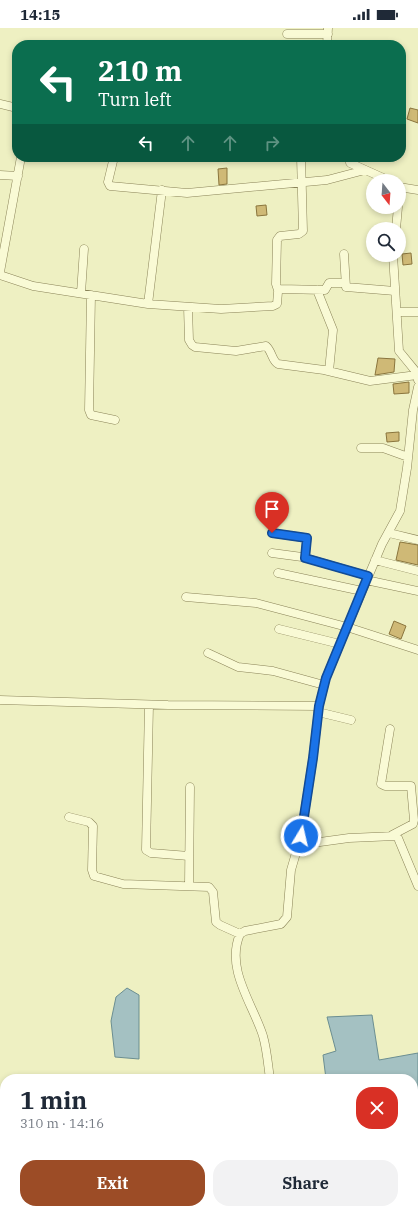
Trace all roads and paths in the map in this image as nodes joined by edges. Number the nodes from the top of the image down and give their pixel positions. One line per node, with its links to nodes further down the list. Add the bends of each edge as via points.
1 (328, 31): 2 (street)
2 (287, 34)
3 (0, 104): 4 (street)
4 (12, 107)
5 (20, 162): 12 (street)
6 (113, 162): 15 (street, via 108,182 110,186)
7 (301, 162): 13 (street)
8 (350, 162): 9 (street)
9 (365, 170): 10 (street); 13 (street, via 327,180)
10 (374, 174)
11 (0, 175): 12 (street)
12 (18, 176): 20 (street)
13 (302, 183): 15 (street, via 187,193); 22 (street, via 303,231 299,234 280,236 277,240)
14 (406, 188): 16 (street)
15 (162, 190): 27 (street)
16 (418, 190)
17 (84, 249): 25 (street)
18 (344, 254): 21 (street)
19 (394, 262): 24 (street)
20 (0, 274): 25 (street, via 33,286)
21 (345, 283): 23 (street, via 329,283 326,290); 24 (street, via 347,288)
22 (278, 290): 23 (street); 28 (street, via 277,304 273,306 221,310)
23 (317, 290): 31 (street, via 332,330)
24 (396, 291): 29 (street)
25 (81, 293): 26 (street)
26 (90, 295): 27 (street); 34 (street, via 89,410 91,415)
27 (148, 304): 28 (street)
28 (188, 307): 31 (street, via 189,340 192,345 236,351 266,346 276,363)
29 (397, 312): 30 (street); 32 (street, via 399,351)
30 (418, 312)
31 (329, 371): 32 (street, via 370,381)
32 (418, 375)
33 (418, 387): 36 (street)
34 (115, 420)
35 (361, 448): 36 (street, via 385,449)
36 (408, 457): 38 (street, via 400,511)
37 (272, 533): 41 (street, via 307,538)
38 (389, 533): 39 (street); 42 (street)
39 (418, 540)
40 (272, 553): 41 (street)
41 (305, 558): 45 (street)
42 (375, 560): 43 (street); 45 (street)
43 (418, 571)
44 (278, 573): 46 (street)
45 (367, 578): 46 (street); 47 (street)
46 (362, 591): 49 (street)
47 (418, 591)
48 (186, 597): 49 (street, via 256,603)
49 (347, 627): 51 (street); 52 (street)
50 (279, 629): 51 (street)
51 (340, 644): 54 (street)
52 (418, 650)
53 (208, 653): 54 (street, via 238,667 273,671)
54 (324, 685): 57 (street)
55 (0, 700): 56 (street)
56 (149, 705): 57 (street); 64 (street, via 146,850 151,853)
57 (318, 709): 58 (street); 63 (street, via 313,758)
58 (351, 720)
59 (390, 729): 62 (street, via 381,784 411,786 414,820 413,824)
60 (190, 787): 64 (street)
61 (69, 818): 65 (street, via 89,822 93,826 94,876 123,884)
62 (392, 835): 63 (street); 66 (street, via 398,838)
63 (298, 845): 67 (street, via 291,870 285,921 275,926)
64 (189, 856): 65 (street)
65 (189, 885): 67 (street, via 211,888 216,922)
66 (418, 886)
67 (240, 934): 68 (street, via 236,946 237,968 264,1037)
68 (269, 1074)

